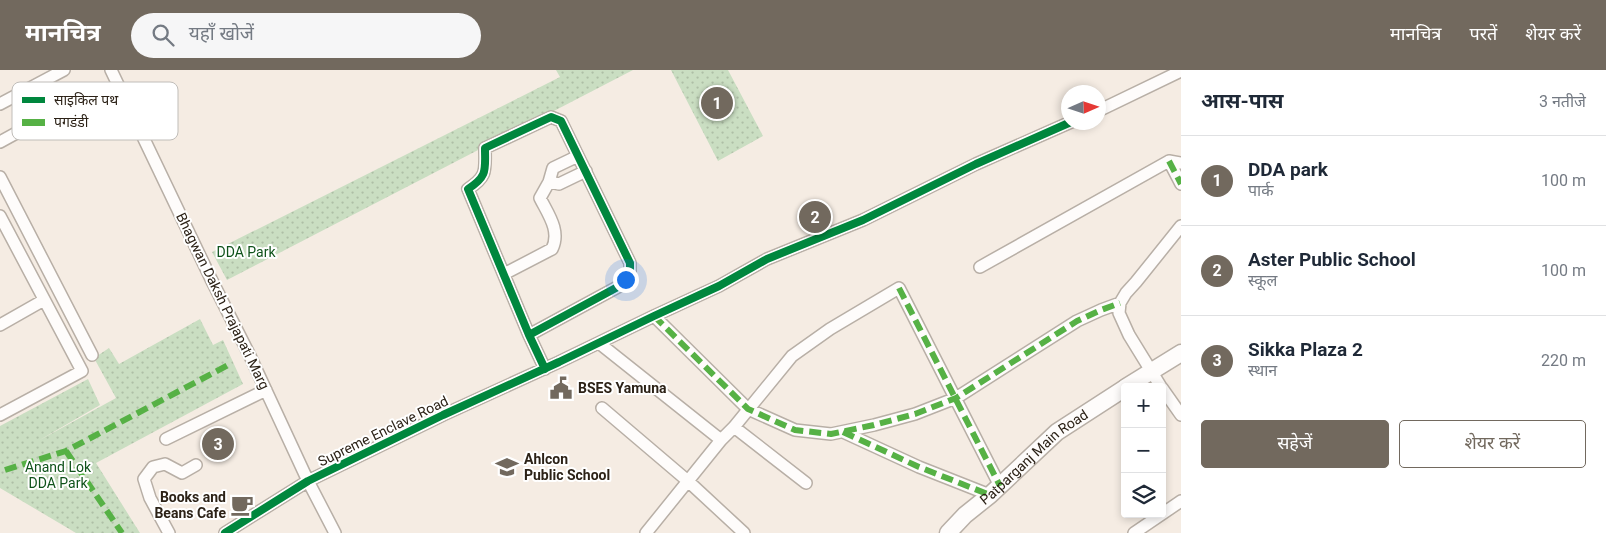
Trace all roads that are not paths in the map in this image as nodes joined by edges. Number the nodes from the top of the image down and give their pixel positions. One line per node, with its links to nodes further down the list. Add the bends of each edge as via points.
1 (64, 70): 4 (street)
2 (111, 70): 5 (street, Bhagwan Daksh Prajapati Marg)
3 (1181, 71): 8 (street)
4 (41, 82)
5 (117, 82)
6 (12, 98): 7 (street)
7 (0, 104)
8 (1106, 106)
9 (1061, 127): 25 (street, Supreme Enclave Road, via 863,220 767,259)
10 (12, 135): 12 (street)
11 (144, 140): 35 (street, Bhagwan Daksh Prajapati Marg)
12 (0, 142)
13 (578, 156): 15 (street); 17 (street, via 553,168); 22 (street, via 561,121 551,117 485,148 484,174 480,182 468,189)
14 (1175, 162): 18 (street); 21 (street)
15 (586, 171): 17 (street, via 559,184); 27 (street, via 630,263 630,274 625,283)
16 (0, 177): 30 (street)
17 (548, 182): 22 (street, via 540,198 555,228 555,244 552,250)
18 (1181, 184)
19 (0, 216): 23 (street)
20 (1181, 226): 24 (street)
21 (980, 267)
22 (504, 274): 27 (street)
23 (44, 300): 26 (street); 41 (street, via 82,371)
24 (1120, 303): 32 (street, via 1119,312 1128,335); 38 (street, via 1077,321)
25 (654, 316): 28 (street, Supreme Enclave Road); 40 (street)
26 (0, 324)
27 (529, 335): 31 (street)
28 (599, 343): 31 (street, Supreme Enclave Road); 46 (street)
29 (1181, 353): 32 (street, Patparganj Main Road)
30 (92, 355)
31 (545, 369): 48 (street, Supreme Enclave Road)
32 (1150, 371): 33 (street, Patparganj Main Road); 34 (street)
33 (1132, 383)
34 (1158, 383)
35 (266, 390): 45 (street); 48 (street, Bhagwan Daksh Prajapati Marg)
36 (1121, 390): 51 (street, Patparganj Main Road, via 1058,432)
37 (1166, 394): 42 (street)
38 (956, 398): 40 (street, via 899,288 792,356); 44 (street, via 915,414); 51 (street)
39 (602, 408): 49 (street)
40 (748, 409): 43 (street); 44 (street, via 795,430 831,434)
41 (0, 415)
42 (1181, 415)
43 (734, 427): 46 (street); 50 (street)
44 (844, 432): 51 (street, via 919,467)
45 (166, 439)
46 (721, 440): 49 (street)
47 (196, 465): 55 (street, via 182,473 165,464 153,467 144,479 150,498)
48 (308, 481): 56 (street, Supreme Enclave Road); 57 (street, Bhagwan Daksh Prajapati Marg)
49 (689, 482): 58 (street); 59 (street)
50 (806, 483)
51 (995, 490): 60 (street, Patparganj Main Road)
52 (1181, 501): 53 (street)
53 (1166, 511)
54 (1156, 518): 61 (street)
55 (169, 533)
56 (225, 533)
57 (335, 533)
58 (646, 533)
59 (744, 533)
60 (949, 533)
61 (1134, 533)

